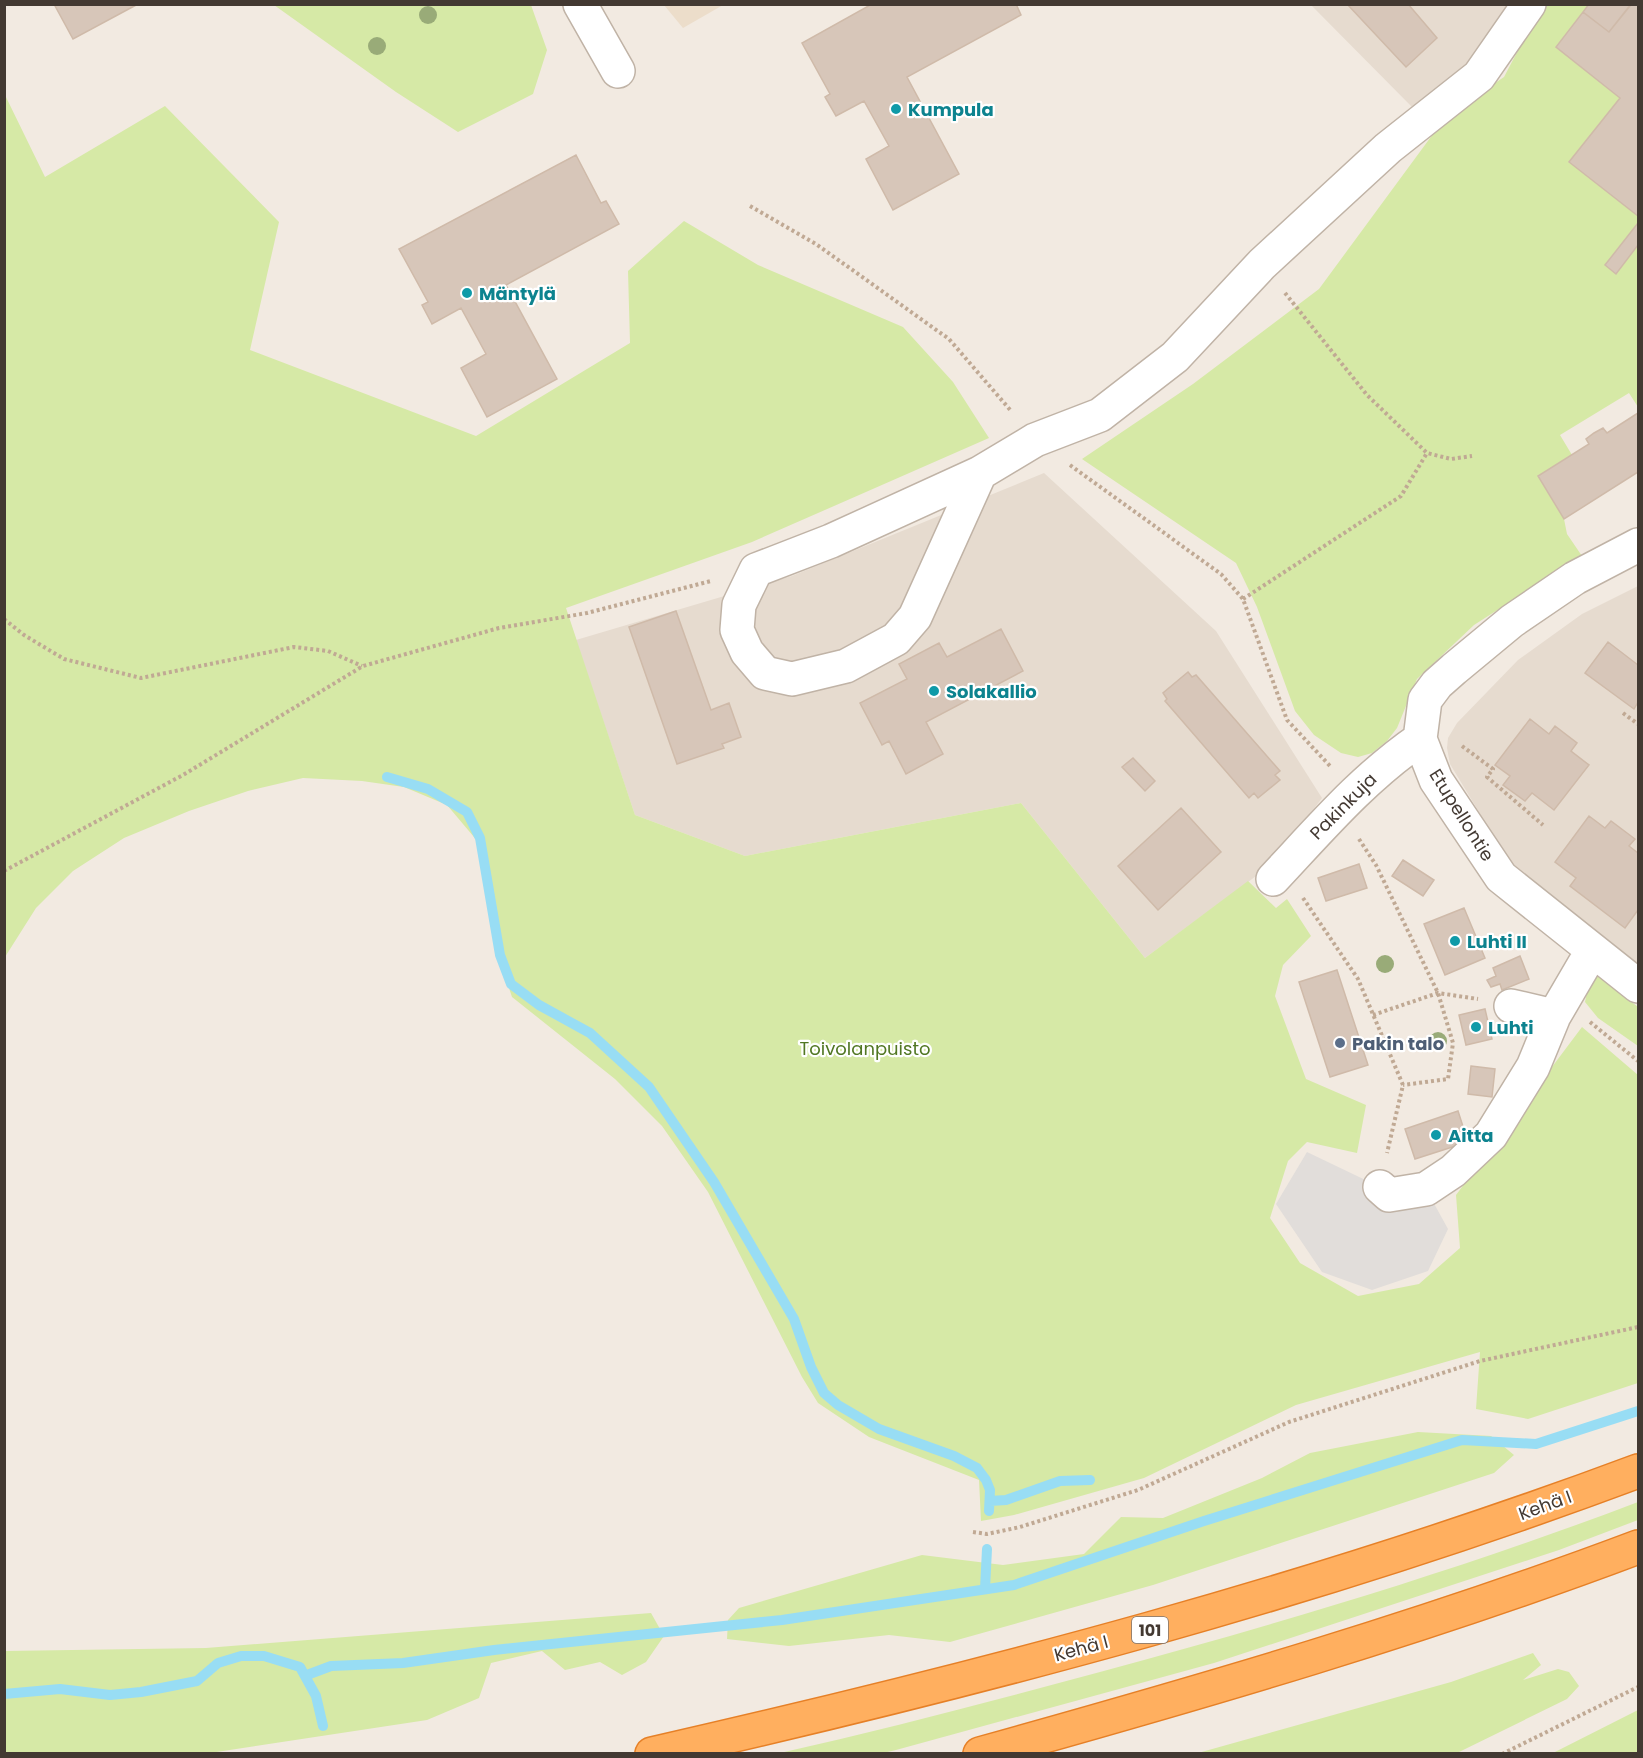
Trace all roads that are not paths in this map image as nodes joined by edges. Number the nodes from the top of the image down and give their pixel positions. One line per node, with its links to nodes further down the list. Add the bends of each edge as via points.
1 (580, 4): 3 (street)
2 (1529, 4): 4 (street, via 1479,76 1388,148 1262,264 1175,357 1100,415 1035,440)
3 (618, 71)
4 (980, 473): 4 (street, via 831,541 756,570 739,605 737,630 747,652 765,673 792,679 846,666 896,639 915,617)
5 (1638, 545): 6 (street, Etupellontie, via 1575,578 1512,621 1445,676 1425,700)
6 (1420, 739): 7 (street, Pakinkuja, via 1388,761 1346,800); 8 (street, Etupellontie, via 1436,780 1501,878)
7 (1279, 872)
8 (1592, 951): 9 (street, Etupellontie); 10 (street)
9 (1638, 986)
10 (1560, 1005): 11 (street); 12 (street, via 1533,1067 1491,1135 1453,1171 1426,1189 1389,1195)
11 (1511, 1006)
12 (1380, 1187)
13 (1638, 1471): 15 (highway, Kehä I / 101, via 1380,1562 1203,1616 884,1701)
14 (1638, 1547): 16 (highway, via 1387,1635)
15 (652, 1754)
16 (980, 1754)

